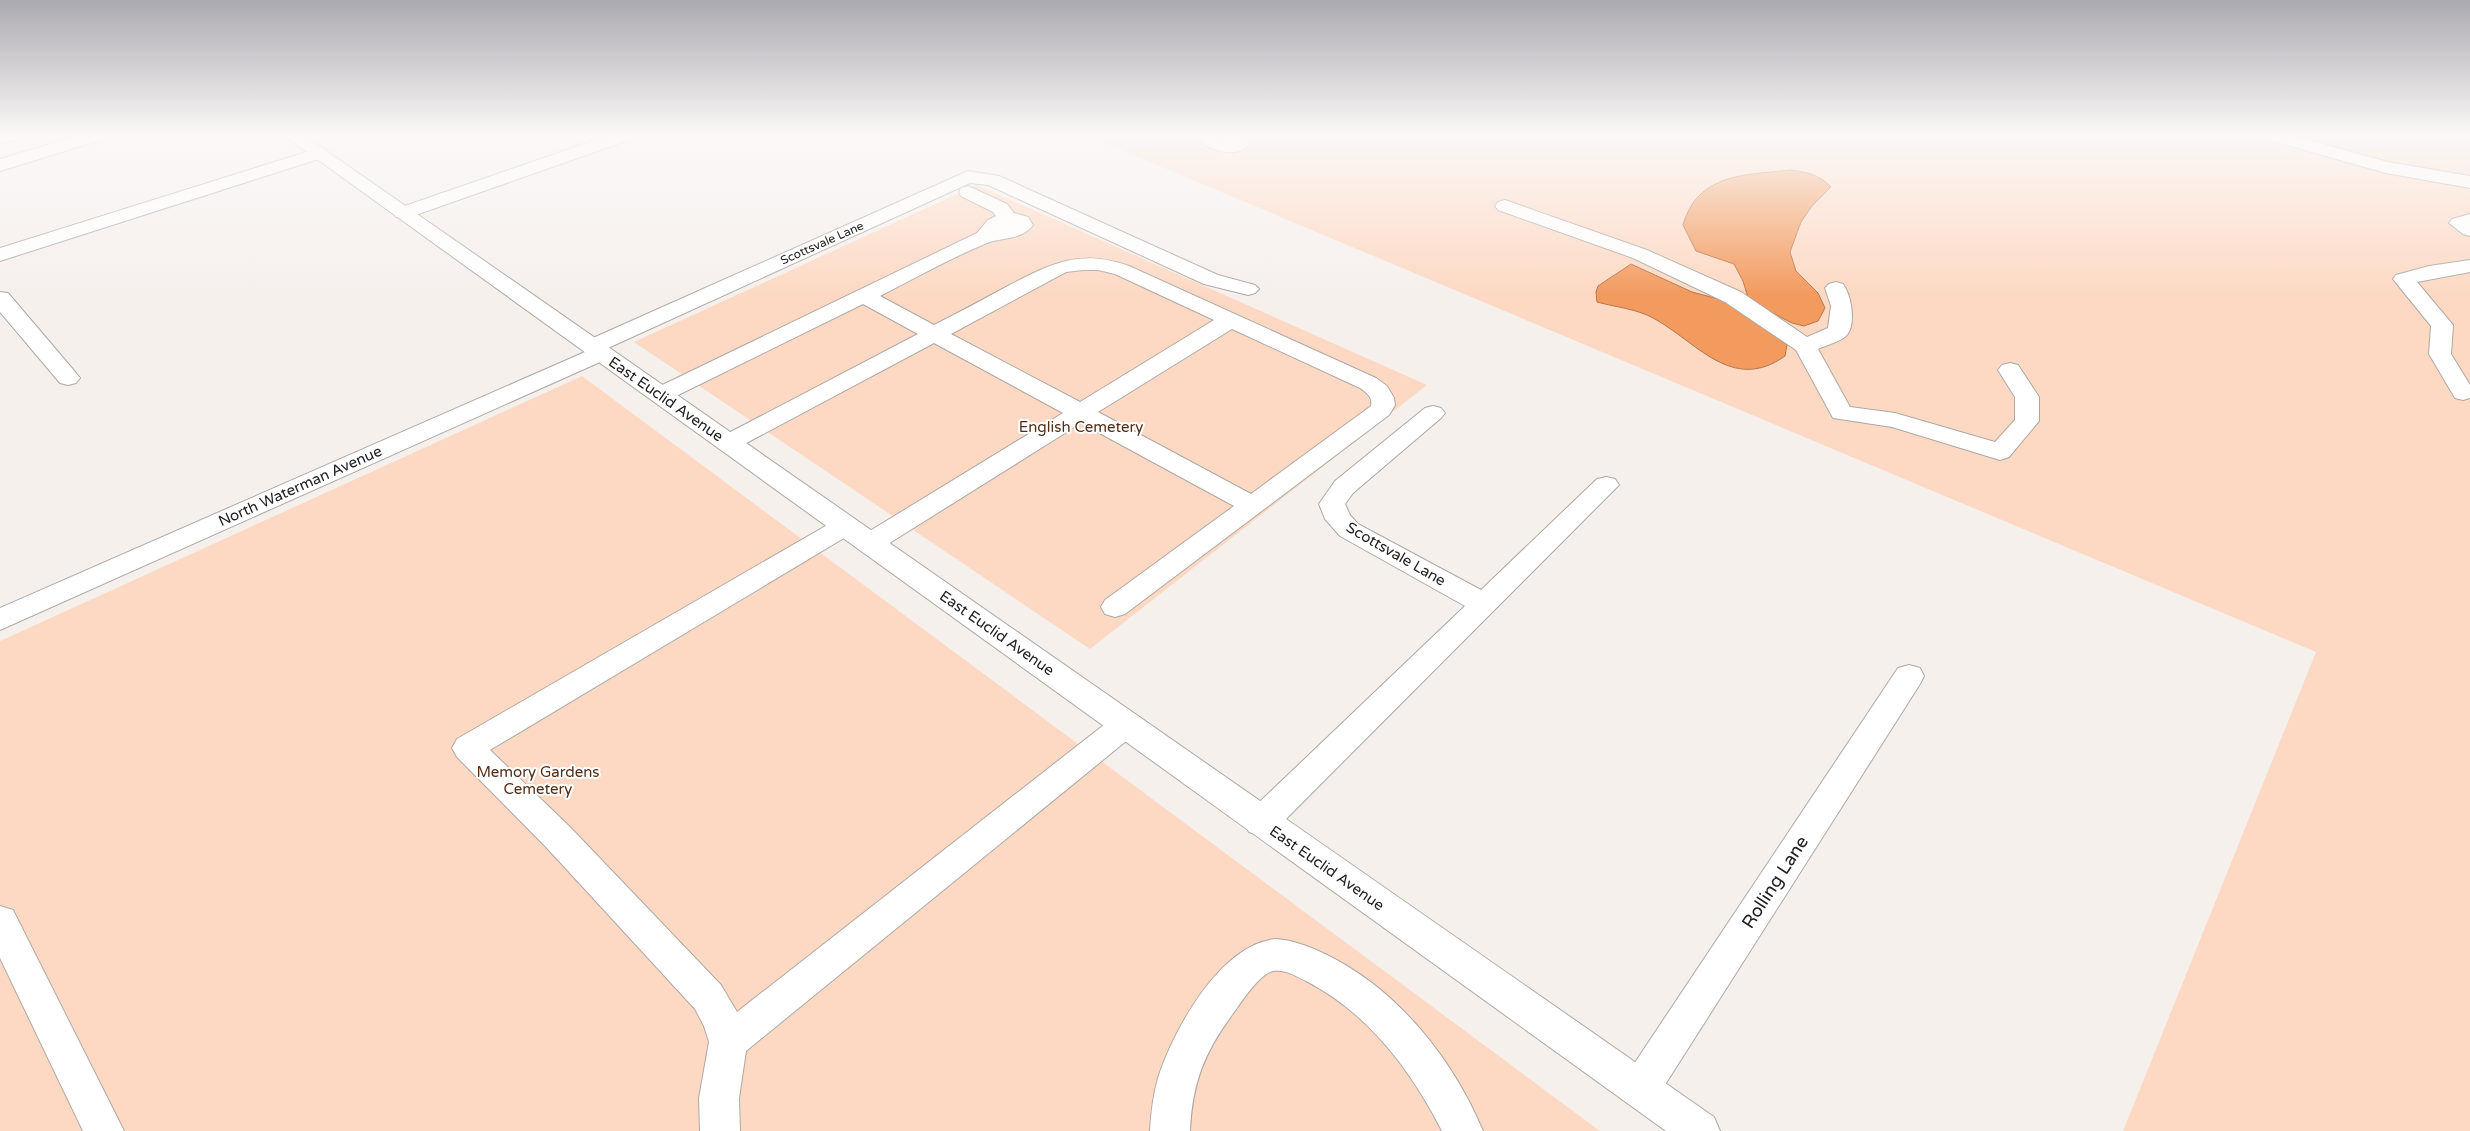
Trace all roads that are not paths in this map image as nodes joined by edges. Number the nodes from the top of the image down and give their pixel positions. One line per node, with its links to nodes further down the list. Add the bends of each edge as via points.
1 (206, 189): 11 (street)
2 (369, 189): 8 (street, East Euclid Avenue)
3 (472, 189): 8 (street)
4 (943, 189): 20 (street, Scottsvale Lane)
5 (1011, 189): 14 (street, Scottsvale Lane, via 1211,280)
6 (968, 192): 15 (street, via 1000,208 1008,219 1023,225 1008,233 984,237)
7 (1505, 206): 19 (street, via 1640,254 1733,297)
8 (403, 213): 20 (street, East Euclid Avenue)
9 (2470, 220): 10 (street, via 2459,223)
10 (2470, 230)
11 (0, 255)
12 (2470, 266): 23 (street, via 2403,279 2442,325 2440,354)
13 (1836, 288): 19 (street, via 1842,306 1838,332)
14 (1248, 289)
15 (864, 296): 18 (street); 24 (street)
16 (0, 298): 22 (street)
17 (1230, 320): 18 (street, via 1111,266 1079,263 1059,268); 25 (street); 29 (street, via 1368,383 1378,390 1384,403 1381,410)
18 (934, 334): 25 (street); 27 (street)
19 (1806, 346): 21 (street, via 1841,413 1895,420 2000,452 2027,421 2027,397)
20 (596, 350): 24 (street, East Euclid Avenue); 34 (street, North Waterman Avenue)
21 (2010, 370)
22 (68, 378)
23 (2464, 393)
24 (660, 395): 27 (street, East Euclid Avenue)
25 (1081, 413): 29 (street); 31 (street)
26 (1433, 413): 32 (street, Scottsvale Lane, via 1344,487 1332,504 1338,519 1349,530)
27 (728, 443): 30 (street, East Euclid Avenue)
28 (1606, 485): 32 (street)
29 (1252, 506): 33 (street)
30 (845, 526): 31 (street, East Euclid Avenue); 39 (street, via 468,748 558,837 708,997 722,1020)
31 (870, 543): 36 (street, East Euclid Avenue)
32 (1484, 604): 37 (street)
33 (1115, 606)
34 (0, 620)
35 (1909, 676): 40 (street, Rolling Lane)
36 (1125, 725): 37 (street, East Euclid Avenue); 39 (street)
37 (1261, 822): 40 (street, East Euclid Avenue)
38 (0, 921): 41 (street)
39 (728, 1042): 42 (street, via 719,1098)
40 (1640, 1088): 45 (street, East Euclid Avenue)
41 (104, 1131)
42 (720, 1131)
43 (1170, 1131): 44 (street, via 1170,1104 1178,1072 1210,1014 1239,976 1256,962 1268,956 1282,956 1306,962 1338,978 1381,1015 1414,1053 1450,1105)
44 (1463, 1131)
45 (1700, 1131)

